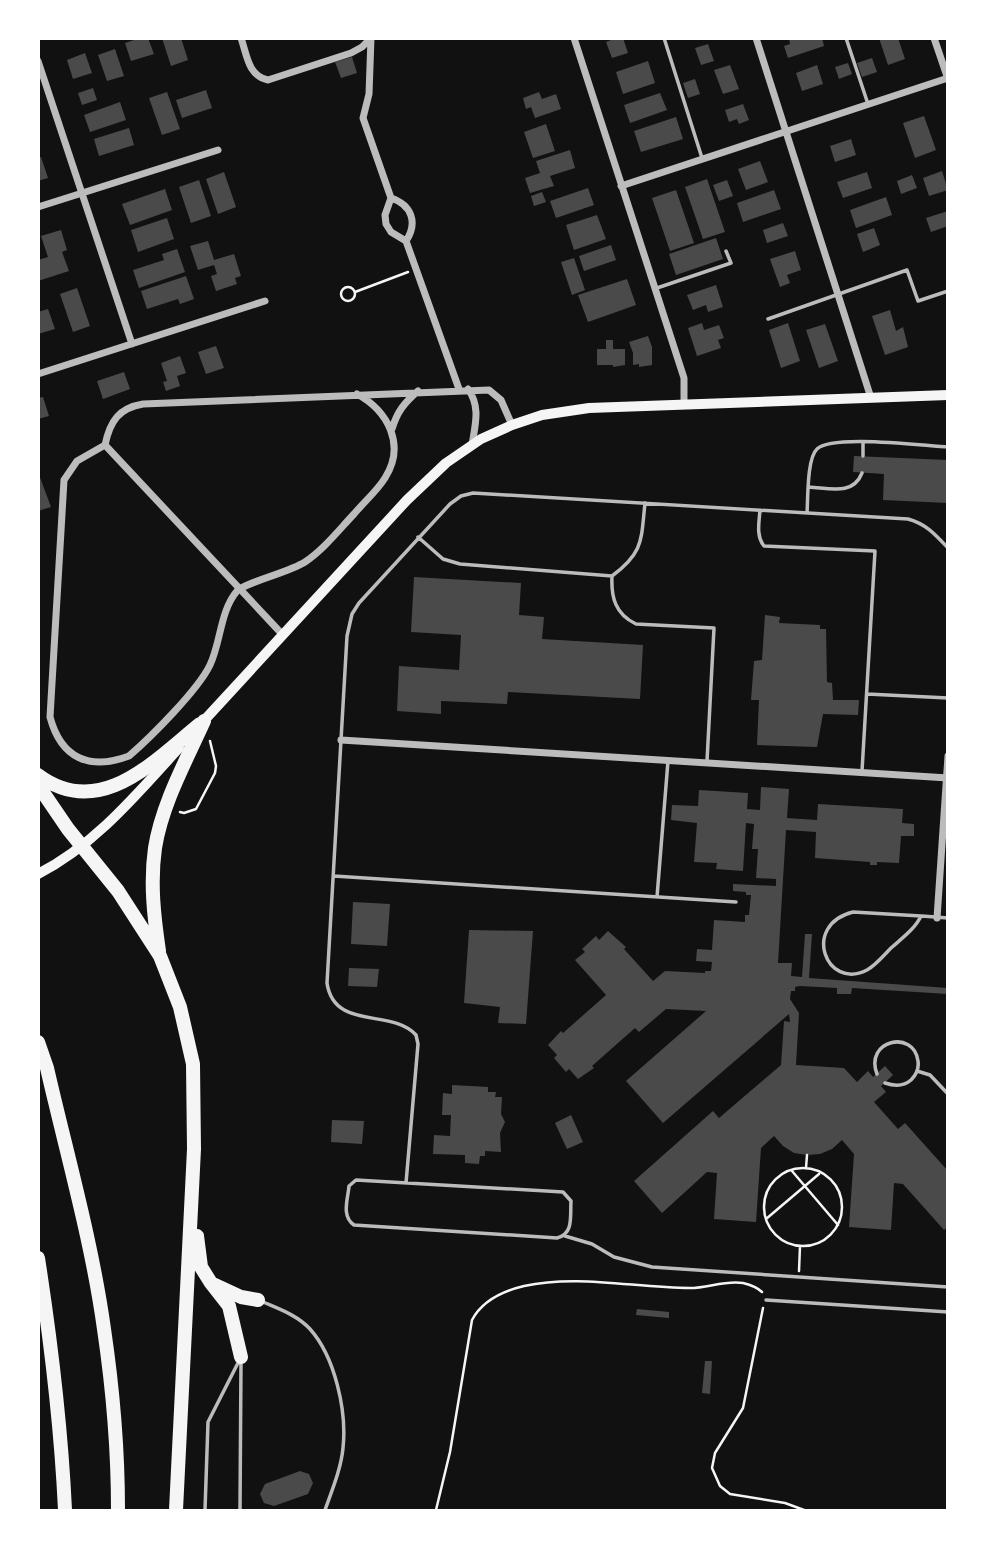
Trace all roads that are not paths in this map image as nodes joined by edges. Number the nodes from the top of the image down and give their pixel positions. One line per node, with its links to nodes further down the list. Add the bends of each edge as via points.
1 (241, 38): 2 (street, via 252,71 268,80 351,53)
2 (371, 38): 16 (street, via 369,94 363,118)
3 (574, 38): 14 (street)
4 (664, 38): 13 (lane)
5 (756, 38): 11 (street)
6 (846, 38): 10 (lane)
7 (934, 38): 9 (street)
8 (38, 61): 15 (street)
9 (947, 79): 10 (street)
10 (868, 104): 11 (street)
11 (787, 131): 13 (street); 22 (street)
12 (218, 150): 15 (street)
13 (702, 158): 14 (street)
14 (621, 186): 20 (street)
15 (82, 193): 17 (street); 25 (street)
16 (391, 198): 18 (street, via 386,224); 18 (street, via 405,205 413,219)
17 (38, 207)
18 (406, 241): 27 (street)
19 (726, 251): 20 (lane, via 731,263)
20 (655, 289): 32 (street, via 684,378)
21 (947, 290): 22 (lane, via 918,301 907,270)
22 (839, 295): 24 (lane); 31 (street)
23 (265, 301): 25 (street)
24 (768, 319)
25 (132, 344): 26 (street)
26 (38, 374)
27 (463, 389): 28 (street); 33 (street, via 494,391); 37 (street, via 473,398 477,411)
28 (418, 391): 29 (street); 34 (street, via 405,401)
29 (357, 394): 34 (street, via 384,414); 36 (street, via 131,406 113,420)
30 (947, 395): 31 (main road)
31 (871, 398): 32 (main road)
32 (684, 404): 33 (main road, via 570,410)
33 (512, 425): 37 (main road)
34 (391, 429): 48 (street, via 392,463 385,478 323,548 284,574)
35 (863, 442): 38 (lane); 39 (lane); 41 (lane, via 827,443 816,449)
36 (105, 445): 48 (street); 48 (street, via 77,461 64,480 50,717 65,748 95,763 113,762 142,744 201,680 215,652 228,606)
37 (472, 445): 49 (main road, via 414,493)
38 (947, 447)
39 (863, 456)
40 (862, 473): 41 (lane, via 850,489)
41 (809, 487): 44 (lane)
42 (645, 503): 43 (lane); 45 (lane, via 473,493 450,503); 47 (lane, via 638,551)
43 (760, 510): 44 (lane); 50 (lane, via 764,546 875,551)
44 (807, 513): 46 (lane, via 908,519 930,528)
45 (418, 537): 47 (lane, via 443,559 460,564); 53 (lane, via 352,614)
46 (947, 548)
47 (612, 576): 56 (lane, via 614,601 636,624 714,628)
48 (239, 589): 49 (street)
49 (282, 634): 52 (main road)
50 (867, 694): 51 (lane); 57 (lane)
51 (947, 698)
52 (204, 721): 58 (highway, via 131,779 108,788 75,792); 61 (main road, via 125,808); 69 (highway, via 179,775 155,849 153,904)
53 (341, 740): 55 (street); 63 (lane)
54 (947, 756): 59 (street)
55 (668, 761): 56 (street); 64 (lane)
56 (707, 763): 57 (street)
57 (862, 773): 59 (street)
58 (38, 775)
59 (947, 778): 67 (street)
60 (38, 785): 61 (highway)
61 (82, 845): 62 (main road); 69 (highway)
62 (43, 872)
63 (334, 876): 64 (lane); 75 (lane, via 327,983 332,1000 346,1011 410,1028 418,1039)
64 (657, 897): 65 (lane)
65 (736, 902)
66 (921, 916): 66 (lane, via 860,911 841,915 825,933 824,955 838,970 866,970); 67 (lane)
67 (937, 918): 68 (lane)
68 (947, 918)
69 (160, 956): 76 (highway, via 180,1007 193,1064)
70 (38, 1042): 86 (highway, via 104,1327 114,1405)
71 (917, 1071): 72 (lane, via 916,1052 895,1041 876,1054); 73 (lane, via 905,1084); 74 (lane, via 930,1076)
72 (877, 1074)
73 (885, 1083)
74 (947, 1094)
75 (406, 1183): 77 (lane, via 563,1192 571,1201 570,1229); 77 (lane, via 352,1181 348,1220 354,1225)
76 (192, 1203): 79 (highway, via 201,1266); 87 (highway)
77 (565, 1236): 80 (lane, via 638,1265)
78 (38, 1258): 85 (highway, via 54,1357)
79 (211, 1283): 81 (highway); 84 (highway, via 229,1306)
80 (947, 1287)
81 (258, 1300): 90 (lane, via 289,1313 309,1329 333,1371 343,1447)
82 (766, 1300): 83 (lane)
83 (947, 1312)
84 (241, 1357): 88 (lane, via 208,1422); 89 (lane)
85 (65, 1510)
86 (118, 1510)
87 (176, 1510)
88 (205, 1510)
89 (240, 1510)
90 (325, 1510)

